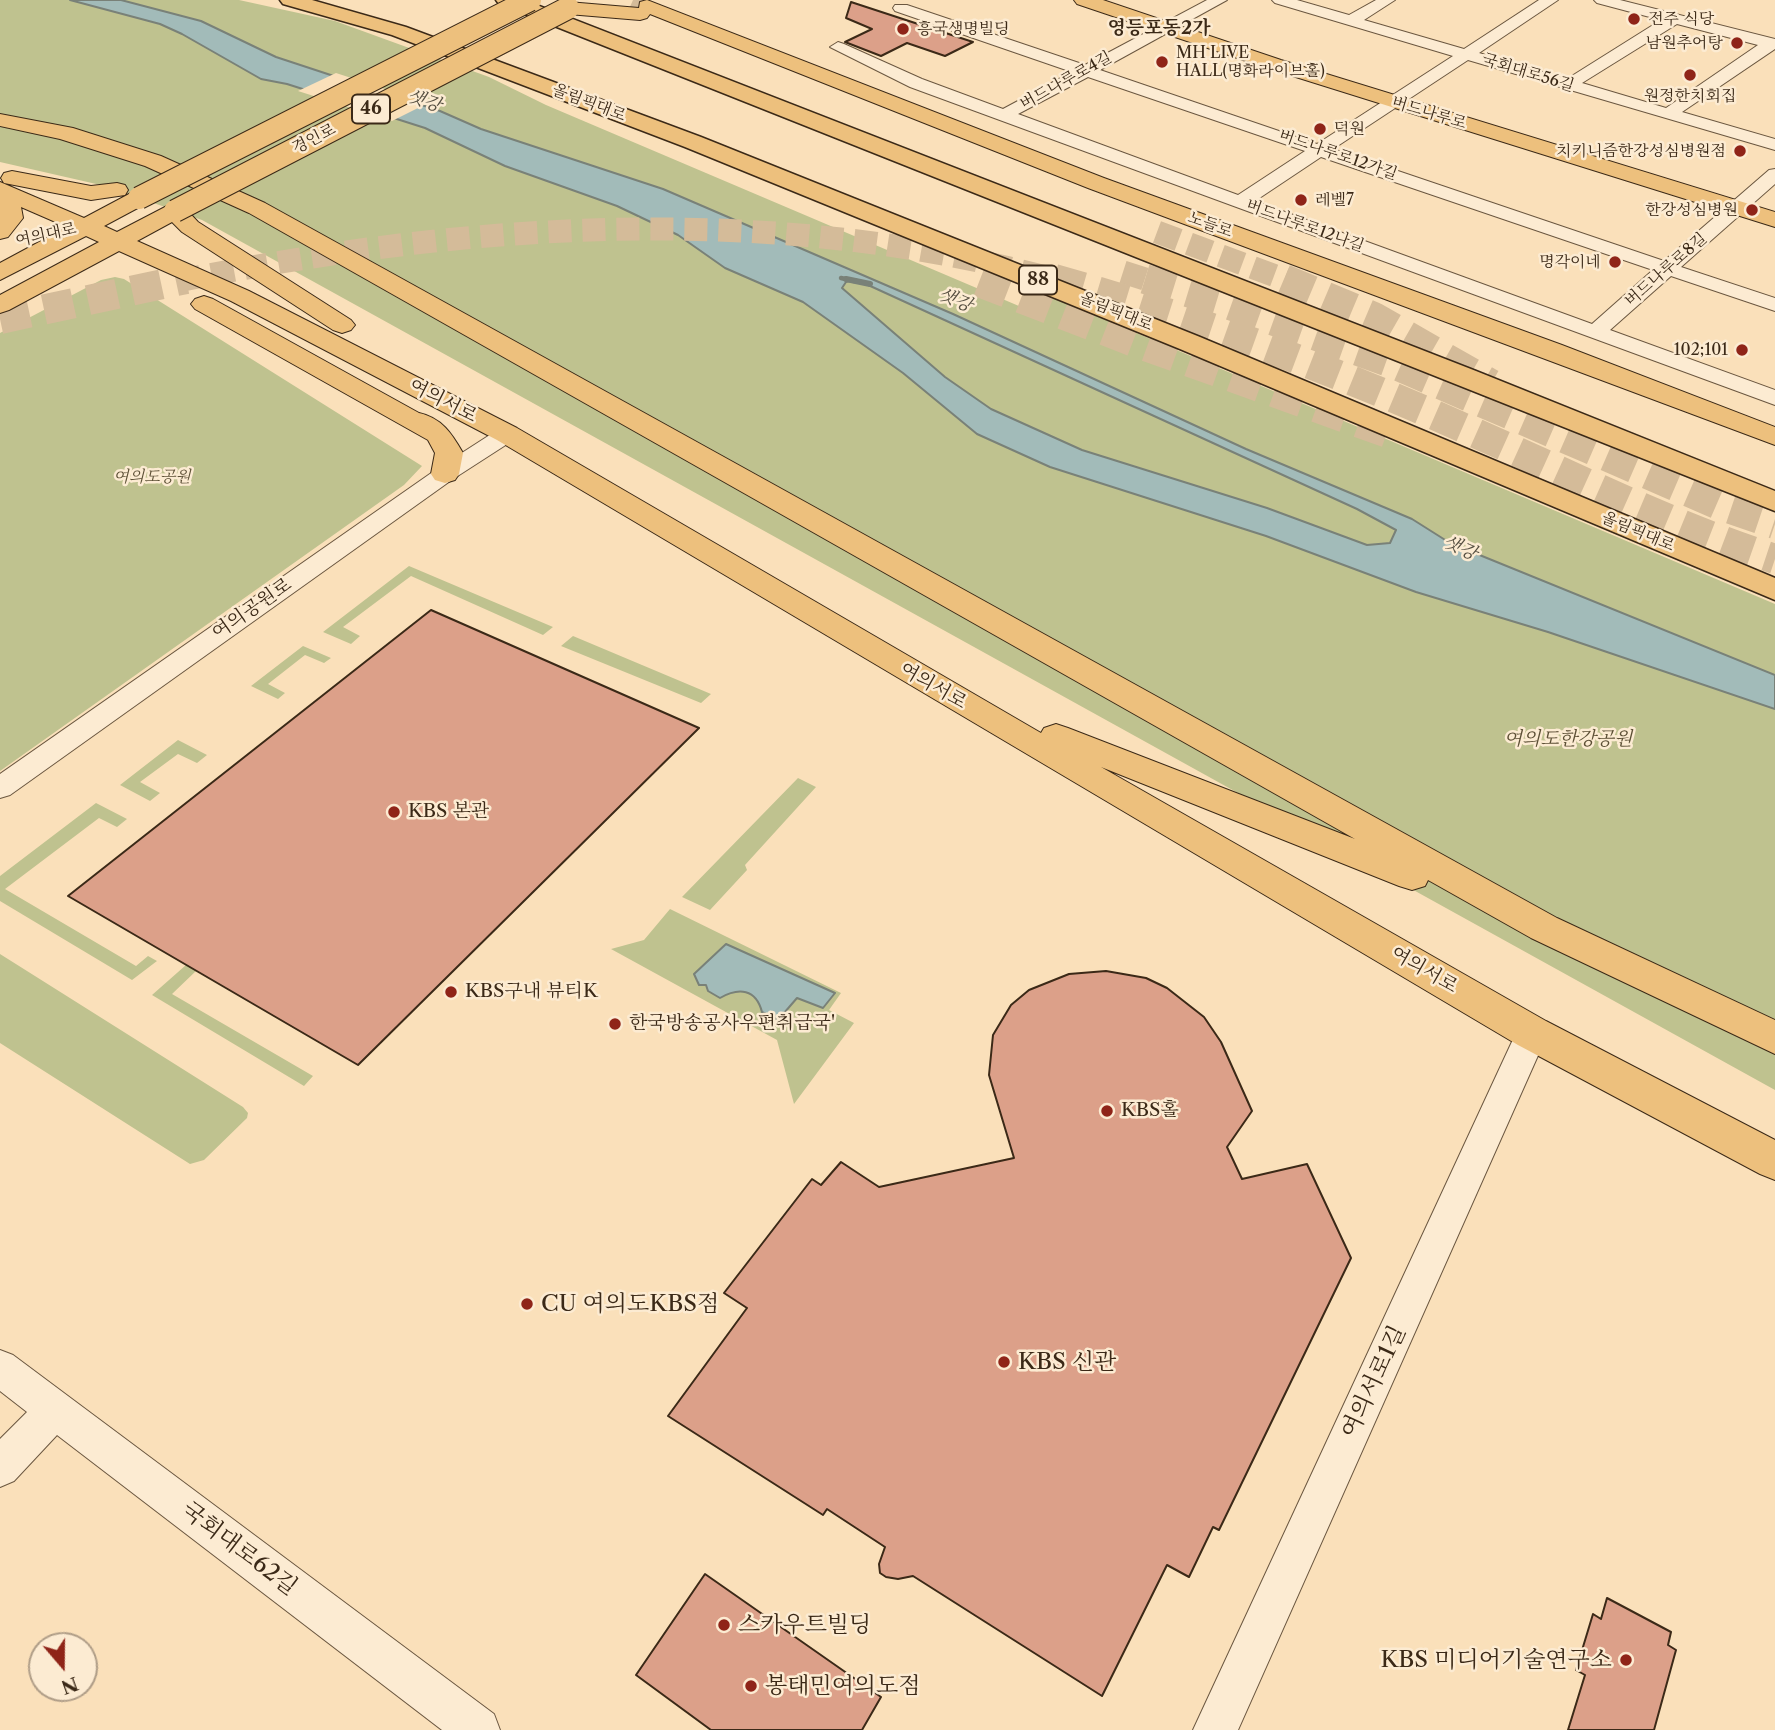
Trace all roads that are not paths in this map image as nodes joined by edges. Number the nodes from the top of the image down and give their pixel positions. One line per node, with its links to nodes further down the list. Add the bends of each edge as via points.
1 (290, 0): 26 (highway, 올림픽대로 / 88, via 399,31)
2 (530, 0): 10 (main road, 경인로 / 46, bridge)
3 (680, 0): 31 (main road)
4 (1084, 0): 16 (main road, 버드나루로)
5 (1219, 0): 16 (street, 버드나루로4길)
6 (1280, 0): 15 (street, 국회대로56길)
7 (1387, 0): 15 (street)
8 (1550, 0): 20 (street)
9 (1602, 0): 14 (street)
10 (510, 3): 17 (highway); 33 (main road, 경인로 / 46, bridge, via 213,158)
11 (577, 4): 12 (main road); 36 (main road, 경인로 / 46, bridge)
12 (643, 5): 31 (main road, 노들로); 49 (main road, 노들로, via 1096,183)
13 (901, 8): 21 (street, 버드나루로12가길)
14 (1675, 18): 18 (street); 22 (street)
15 (1351, 21): 20 (street, 국회대로56길)
16 (1164, 27): 21 (street, 버드나루로4길); 23 (main road, 버드나루로)
17 (599, 36): 37 (highway, via 696,62 839,110); 63 (highway)
18 (1773, 44): 25 (street)
19 (838, 47): 24 (street, 버드나루로12나길, via 916,83)
20 (1466, 55): 22 (street, 국회대로56길); 23 (street)
21 (1087, 70): 24 (street, 버드나루로4길); 29 (street, 버드나루로12가길)
22 (1568, 85): 25 (street, 국회대로56길)
23 (1393, 102): 29 (street); 35 (main road, 버드나루로)
24 (1004, 115): 34 (street, 버드나루로12나길)
25 (1667, 115): 28 (street, 국회대로56길)
26 (625, 117): 43 (highway, via 674,153); 64 (highway, 올림픽대로 / 88, via 1020,272)
27 (0, 120): 67 (main road, via 65,133 153,161 257,208)
28 (1775, 145)
29 (1321, 149): 34 (street); 44 (street, 버드나루로12가길)
30 (1775, 174): 35 (street, 버드나루로8길)
31 (1130, 182): 52 (main road, 노들로)
32 (3, 186): 33 (main road); 39 (main road, 여의서로); 40 (main road, via 11,218)
33 (128, 194): 39 (main road)
34 (1240, 202): 53 (street, 버드나루로12나길)
35 (1737, 208): 38 (main road, 버드나루로); 44 (street, 버드나루로8길)
36 (175, 211): 41 (main road, 경인로 / 46); 54 (main road, via 190,227 382,351)
37 (1119, 217)
38 (1775, 220)
39 (84, 227): 41 (main road, 여의서로); 42 (main road, 여의대로); 46 (main road, 여의대로)
40 (0, 232)
41 (117, 241): 45 (main road, 여의서로); 47 (main road, 여의대로 / 46)
42 (0, 246)
43 (902, 252)
44 (1669, 268): 51 (street, 버드나루로12가길); 53 (street, 버드나루로8길)
45 (182, 272): 47 (main road, via 123,270); 48 (main road, 여의서로); 59 (main road, via 195,299)
46 (0, 273)
47 (46, 282): 50 (main road, 여의대로 / 46)
48 (240, 296): 54 (main road, 여의서로); 59 (main road)
49 (1421, 304): 60 (main road, 노들로); 61 (main road, via 1596,382)
50 (0, 305)
51 (1775, 305)
52 (1509, 321): 56 (main road, via 1634,356); 57 (main road, 노들로)
53 (1595, 332): 55 (street, 버드나루로12나길)
54 (411, 384): 58 (main road, 여의서로)
55 (1775, 398)
56 (1775, 409)
57 (1775, 422)
58 (507, 434): 62 (street, 여의공원로); 65 (main road, 여의서로)
59 (439, 435): 62 (main road, via 449,453)
60 (1775, 437)
61 (1775, 451)
62 (445, 474): 66 (street, 여의공원로)
63 (1775, 502)
64 (1775, 590)
65 (943, 692): 67 (main road); 68 (main road, 여의서로)
66 (0, 788)
67 (1544, 928): 69 (main road)
68 (1532, 1033): 70 (main road, 여의서로); 75 (street, 여의서로1길)
69 (1775, 1038)
70 (1775, 1161)
71 (0, 1368): 72 (street, 국회대로62길)
72 (55, 1410): 73 (street); 74 (street, 국회대로62길)
73 (0, 1467)
74 (478, 1730)
75 (1215, 1730)

